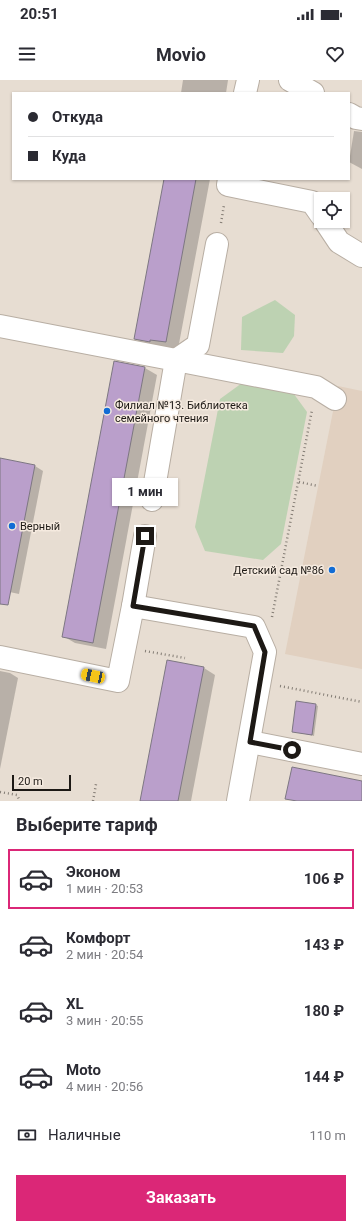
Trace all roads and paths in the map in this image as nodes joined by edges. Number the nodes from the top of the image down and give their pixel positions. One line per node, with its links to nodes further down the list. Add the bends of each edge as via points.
1 (248, 80): 3 (lane)
2 (290, 80): 4 (lane)
3 (245, 92)
4 (311, 92)
5 (350, 115): 6 (lane)
6 (362, 119)
7 (229, 182): 8 (lane, via 312,202); 10 (path)
8 (314, 205)
9 (330, 228): 11 (lane, via 339,242)
10 (217, 244): 13 (lane, via 198,345)
11 (362, 256)
12 (0, 326): 13 (lane)
13 (176, 360): 14 (lane); 18 (lane)
14 (316, 387): 15 (lane); 16 (path)
15 (336, 399)
16 (299, 482): 17 (path); 21 (path)
17 (318, 486)
18 (152, 500)
19 (145, 536): 20 (lane)
20 (133, 606): 22 (lane); 25 (lane, via 254,626 265,652)
21 (271, 622)
22 (125, 647): 23 (lane, via 118,682); 24 (path)
23 (0, 657)
24 (185, 658)
25 (260, 682): 26 (path); 27 (lane)
26 (362, 702)
27 (250, 742): 28 (lane); 33 (lane)
28 (362, 764)
29 (96, 784): 32 (path)
30 (0, 792): 31 (path, via 18,795)
31 (20, 801)
32 (93, 801)
33 (238, 801)

